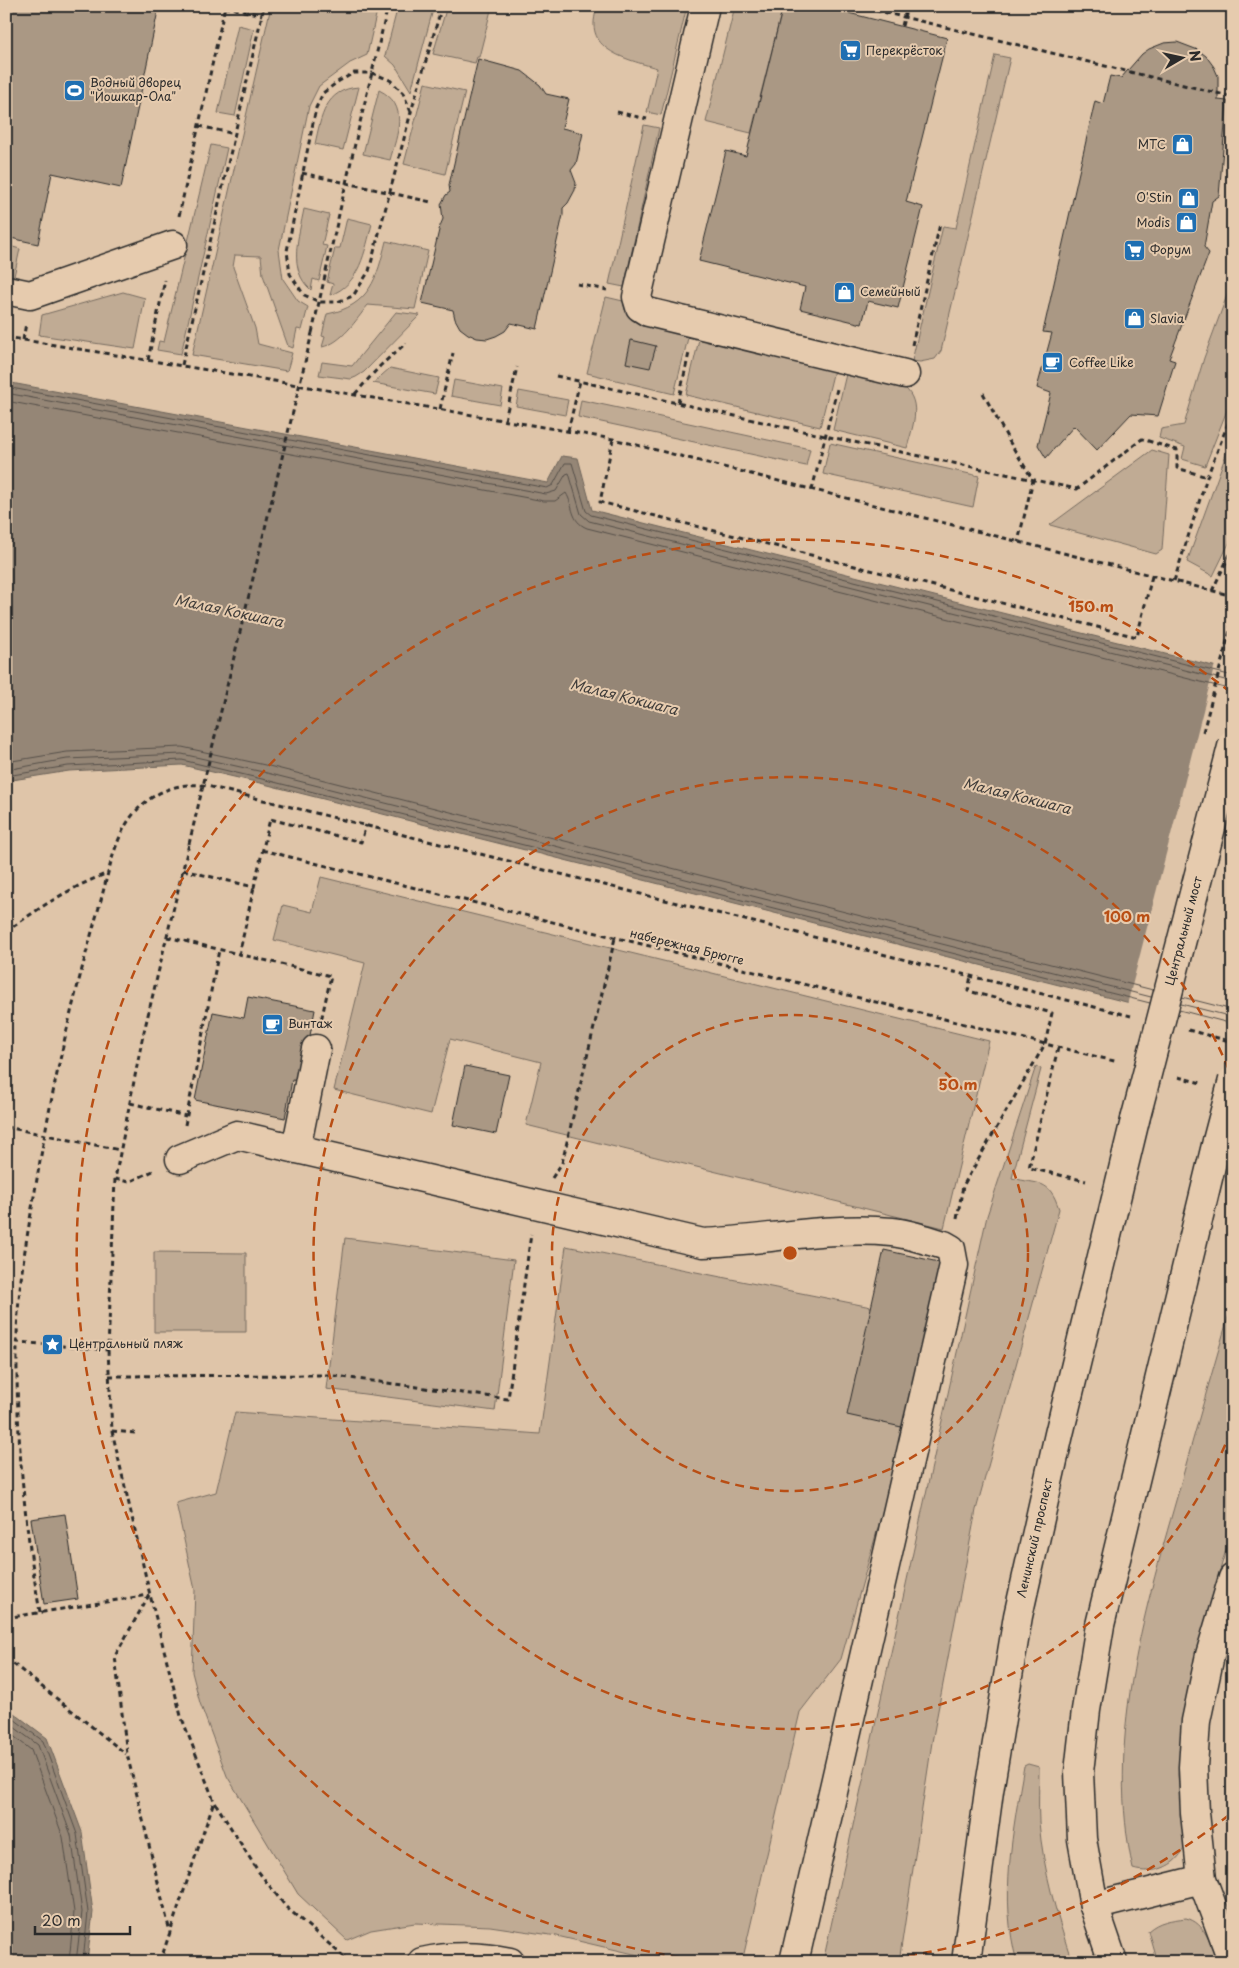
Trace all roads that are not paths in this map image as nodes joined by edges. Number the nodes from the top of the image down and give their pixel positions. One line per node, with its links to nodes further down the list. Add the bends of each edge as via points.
1 (705, 6): 4 (main road, via 637,297 640,306 643,310 696,324)
2 (173, 244): 3 (main road, via 30,295)
3 (6, 290)
4 (905, 374)
5 (1233, 743): 8 (main road, Центральный мост, bridge)
6 (316, 1049): 9 (main road)
7 (1233, 1080): 13 (main road, bridge, via 1100,1625 1086,1710 1079,1781 1082,1839)
8 (1135, 1120): 17 (main road, Ленинский проспект, via 1018,1616 989,1791)
9 (296, 1149): 10 (main road, via 237,1135); 16 (main road, via 703,1243 843,1230 894,1232 951,1249 954,1266)
10 (180, 1159)
11 (1233, 1578): 12 (main road, via 1210,1655 1196,1720 1193,1767)
12 (1202, 1879): 13 (main road); 19 (main road)
13 (1094, 1906): 18 (main road)
14 (422, 1962): 15 (main road, via 448,1956)
15 (510, 1962)
16 (794, 1962)
17 (966, 1962)
18 (1113, 1962)
19 (1233, 1962)

